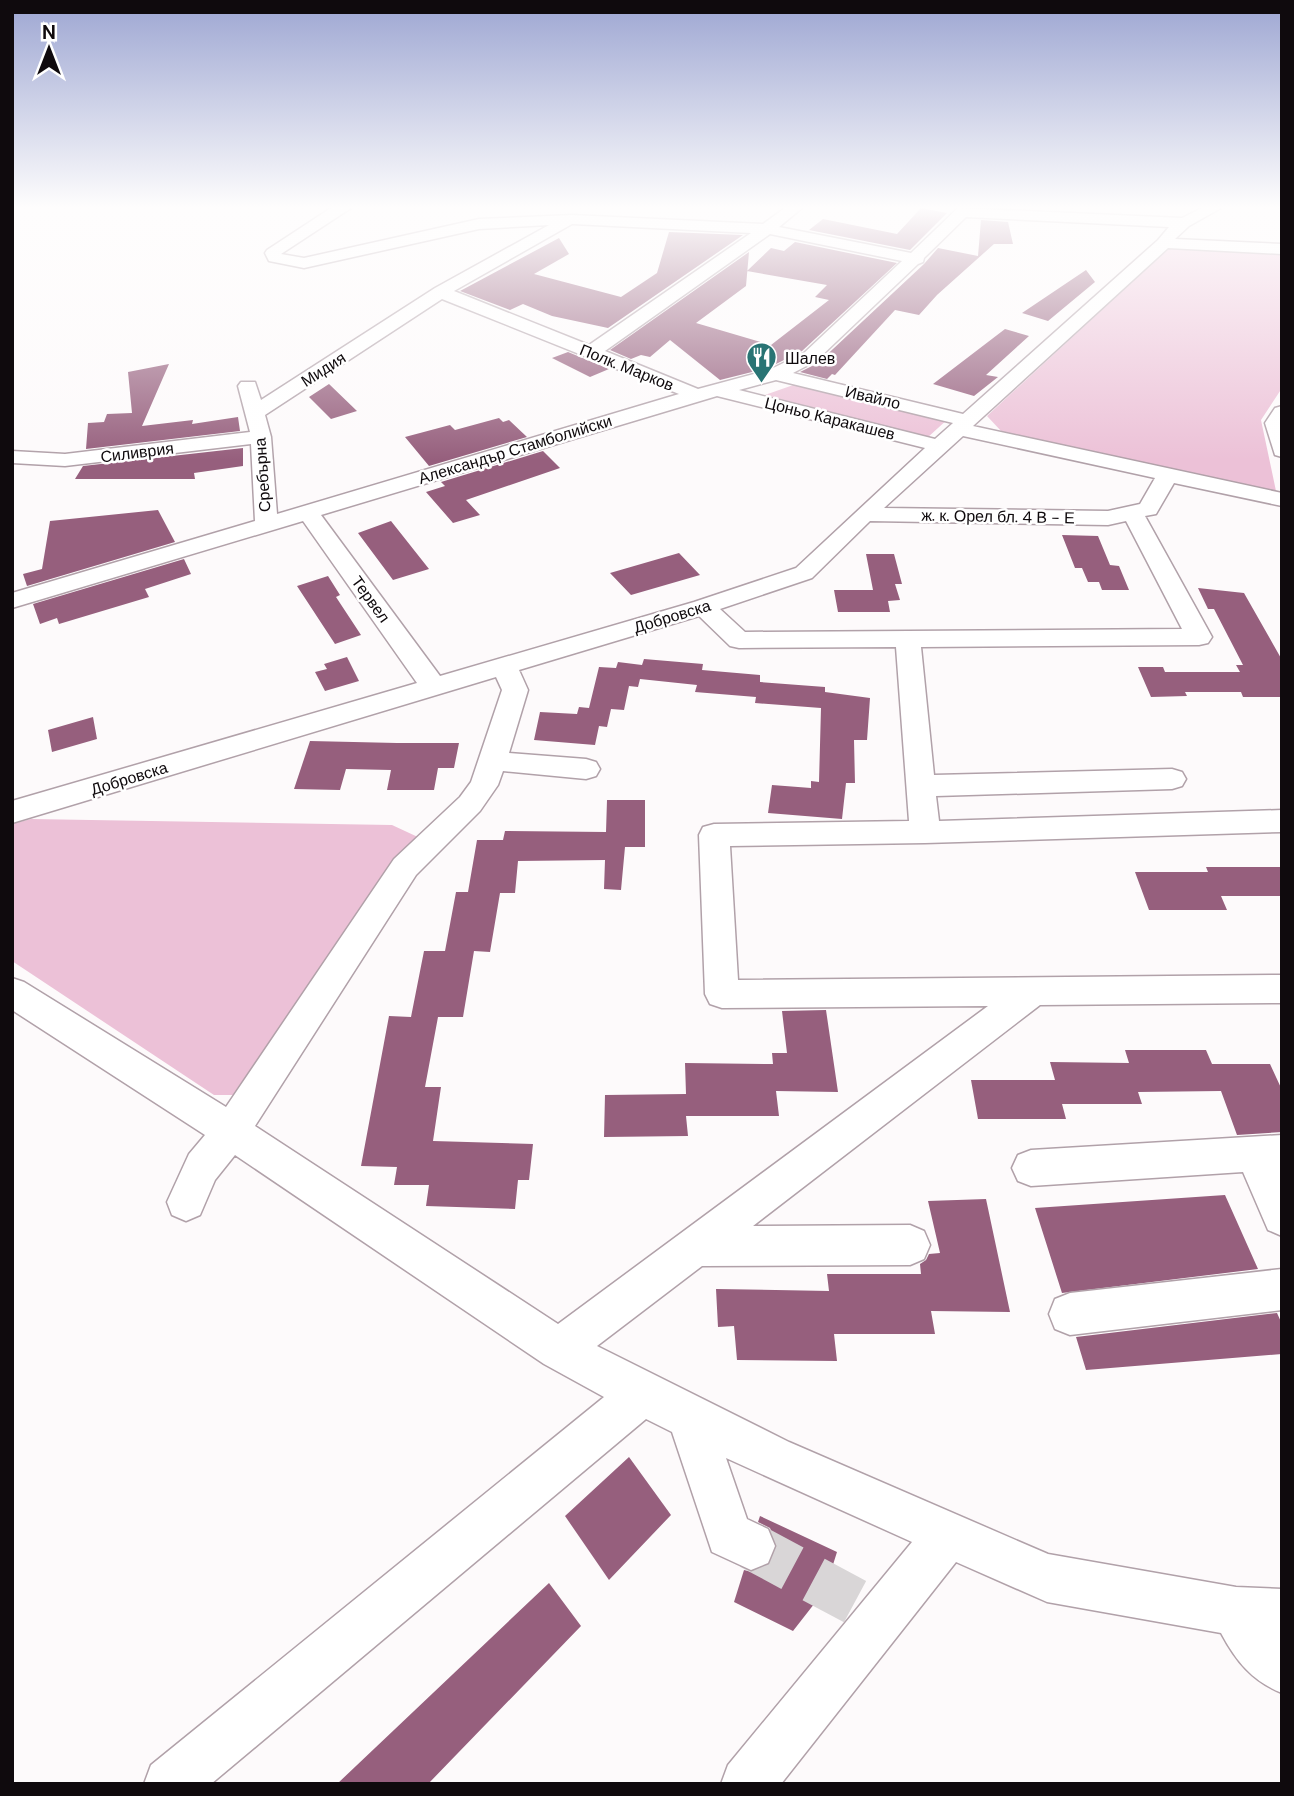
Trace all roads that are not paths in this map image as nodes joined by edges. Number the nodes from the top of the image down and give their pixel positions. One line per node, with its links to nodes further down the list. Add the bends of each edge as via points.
1 (441, 292): 5 (street, Полк. Марков); 11 (street, Мидия)
2 (678, 292): 5 (street)
3 (881, 292): 6 (street, Александър Стамболийски, via 810,357)
4 (1109, 292): 12 (street, Добровска)
5 (590, 353): 9 (street, Полк. Марков)
6 (776, 374): 8 (street, Александър Стамболийски); 12 (street, Ивайло)
7 (247, 386): 11 (street, Сребърна)
8 (721, 390): 9 (street, Александър Стамболийски); 14 (street, Цоньо Каракашев)
9 (697, 395): 19 (street, Александър Стамболийски)
10 (1282, 412): 15 (street, via 1275,423)
11 (255, 413): 13 (street, Сребърна)
12 (965, 425): 14 (street, Добровска); 17 (street, Ивайло)
13 (261, 437): 16 (street, Силиврия, via 65,460); 22 (street, Сребърна)
14 (940, 446): 21 (street, Добровска)
15 (1282, 451)
16 (12, 457)
17 (1168, 475): 18 (street, Ивайло); 20 (street, via 1148,509)
18 (1282, 500)
19 (307, 511): 22 (street, Александър Стамболийски); 27 (street, Тервел)
20 (1132, 512): 21 (street, ж. к. Орел бл. 4 В - Е, via 1108,518); 25 (street, via 1199,637)
21 (864, 514): 24 (street, Добровска, via 804,573)
22 (266, 524): 23 (street, Александър Стамболийски)
23 (12, 601)
24 (703, 607): 25 (street, via 739,640); 26 (street, Добровска)
25 (908, 639): 31 (street)
26 (504, 666): 27 (street, Добровска); 28 (street, via 515,690)
27 (434, 687): 32 (street, Добровска)
28 (492, 760): 29 (street); 38 (street, via 484,785 470,804 405,867)
29 (586, 769)
30 (1172, 779): 31 (street)
31 (921, 786): 34 (street)
32 (12, 812)
33 (1282, 821): 34 (street)
34 (925, 832): 37 (street, via 714,835 722,994)
35 (1282, 989): 37 (street)
36 (12, 992): 38 (street)
37 (1032, 992): 44 (street)
38 (231, 1131): 41 (street, via 202,1167); 47 (street)
39 (1268, 1153): 40 (street); 42 (street)
40 (1031, 1168)
41 (186, 1202)
42 (1282, 1217)
43 (910, 1245): 44 (street)
44 (695, 1246): 47 (street)
45 (1282, 1289): 46 (street)
46 (1070, 1314)
47 (559, 1349): 48 (street)
48 (642, 1394): 49 (street); 54 (street)
49 (689, 1417): 50 (street); 51 (street, via 729,1535)
50 (948, 1535): 52 (street, via 1047,1578); 55 (street)
51 (751, 1546)
52 (1259, 1612): 53 (street, via 1254,1644)
53 (1282, 1668)
54 (170, 1784)
55 (747, 1784)

